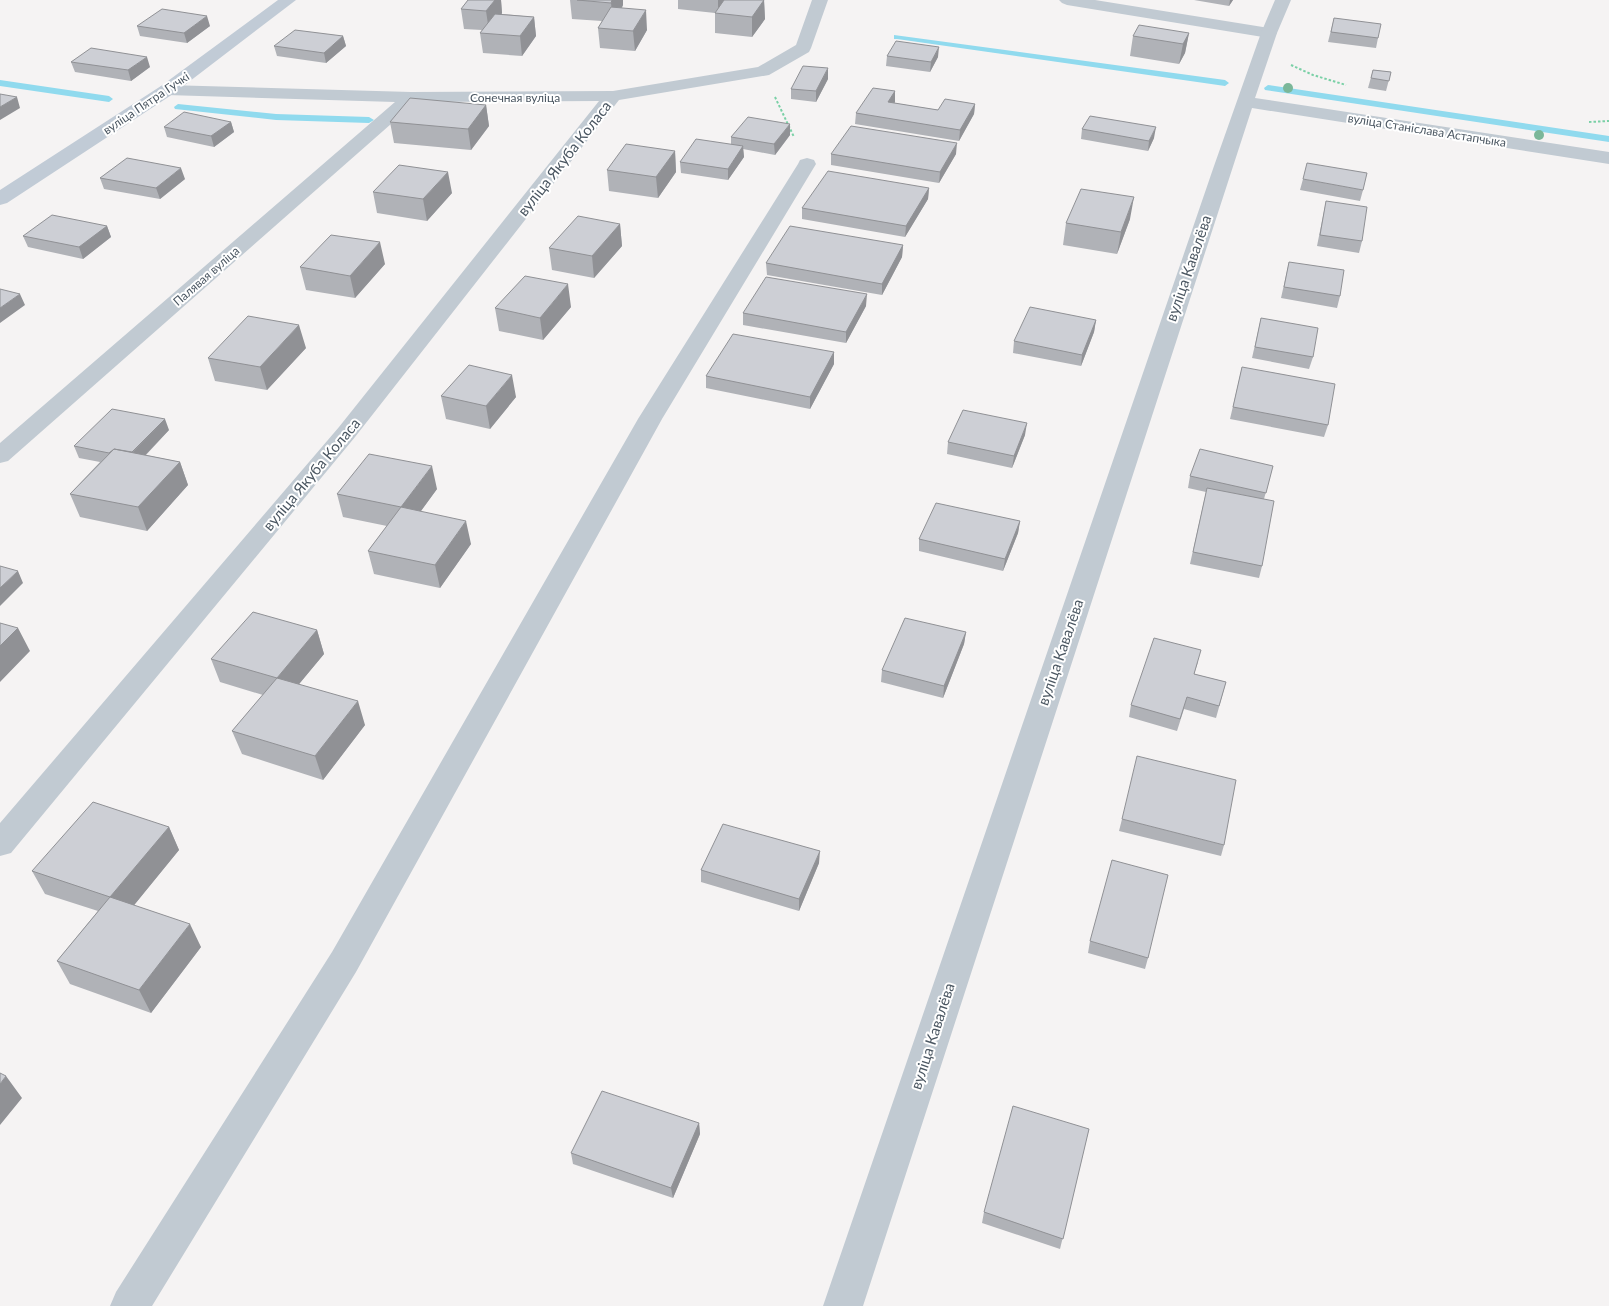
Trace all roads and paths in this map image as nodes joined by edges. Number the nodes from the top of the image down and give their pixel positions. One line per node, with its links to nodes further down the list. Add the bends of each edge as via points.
1 (288, 0): 7 (street, вуліца Пятра Гучкі)
2 (820, 0): 6 (street, Сонечная вуліца, via 803,48)
3 (1067, 0): 5 (lane)
4 (1283, 0): 5 (street, вуліца Кавалёва)
5 (1269, 33): 10 (street, вуліца Кавалёва)
6 (763, 71): 8 (street, Сонечная вуліца); 12 (path)
7 (168, 90): 9 (street, Сонечная вуліца); 13 (street, вуліца Пятра Гучкі)
8 (612, 96): 9 (street, Сонечная вуліца); 15 (street, вуліца Якуба Коласа, via 347,432)
9 (411, 97): 14 (street, Палявая вуліца)
10 (1245, 102): 11 (street, вуліца Станіслава Астапчыка); 17 (street, вуліца Кавалёва)
11 (1609, 158)
12 (807, 164): 16 (street, via 650,419 344,962)
13 (0, 199)
14 (0, 456)
15 (0, 844)
16 (130, 1306)
17 (843, 1306)

